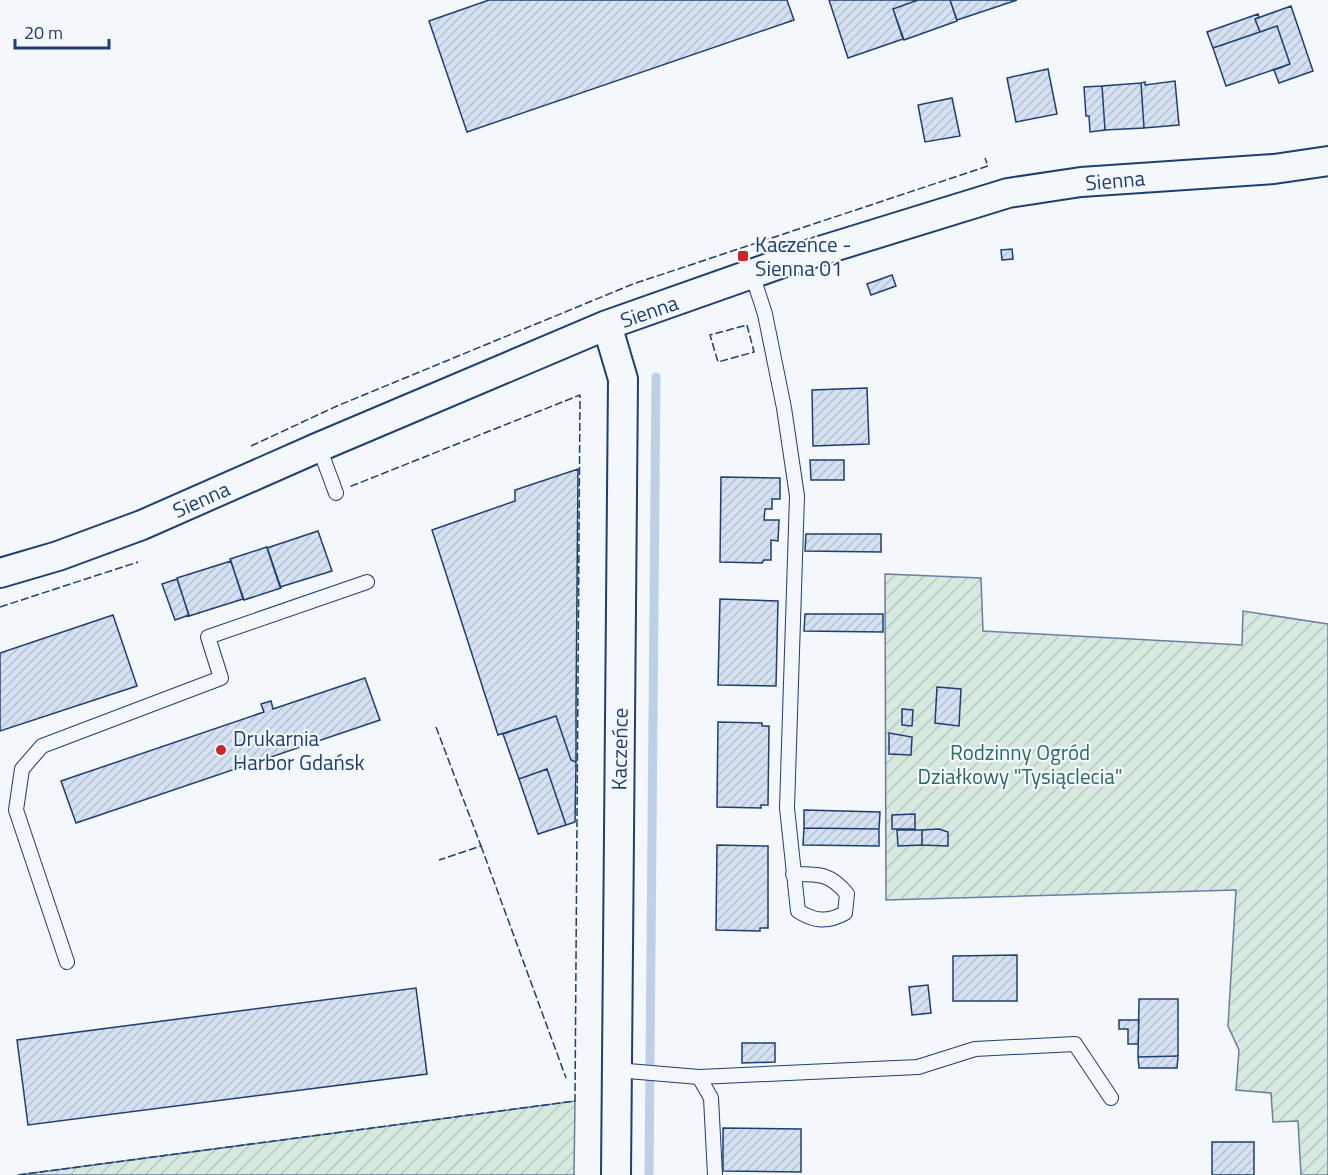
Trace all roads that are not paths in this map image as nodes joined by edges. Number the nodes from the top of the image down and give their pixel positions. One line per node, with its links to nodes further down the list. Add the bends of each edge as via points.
1 (1328, 161): 2 (street, Sienna, via 1274,169 1081,182 1008,193)
2 (752, 274): 3 (street, Sienna); 8 (lane, via 770,338 797,495 787,808)
3 (608, 325): 4 (street, Sienna); 10 (street, Kaczeńce, via 623,379)
4 (319, 447): 5 (lane); 6 (street, Sienna, via 142,525)
5 (336, 493)
6 (0, 573)
7 (367, 582): 9 (lane, via 208,637 221,678 42,746 22,769 16,810)
8 (793, 874): 8 (lane, via 798,911 824,921 845,913 847,894 837,882 820,874)
9 (67, 962)
10 (625, 1071): 11 (lane); 13 (street, Kaczeńce)
11 (699, 1077): 12 (lane, via 918,1067 975,1049 1075,1044); 14 (lane, via 711,1098)
12 (1111, 1098)
13 (616, 1175)
14 (716, 1175)

